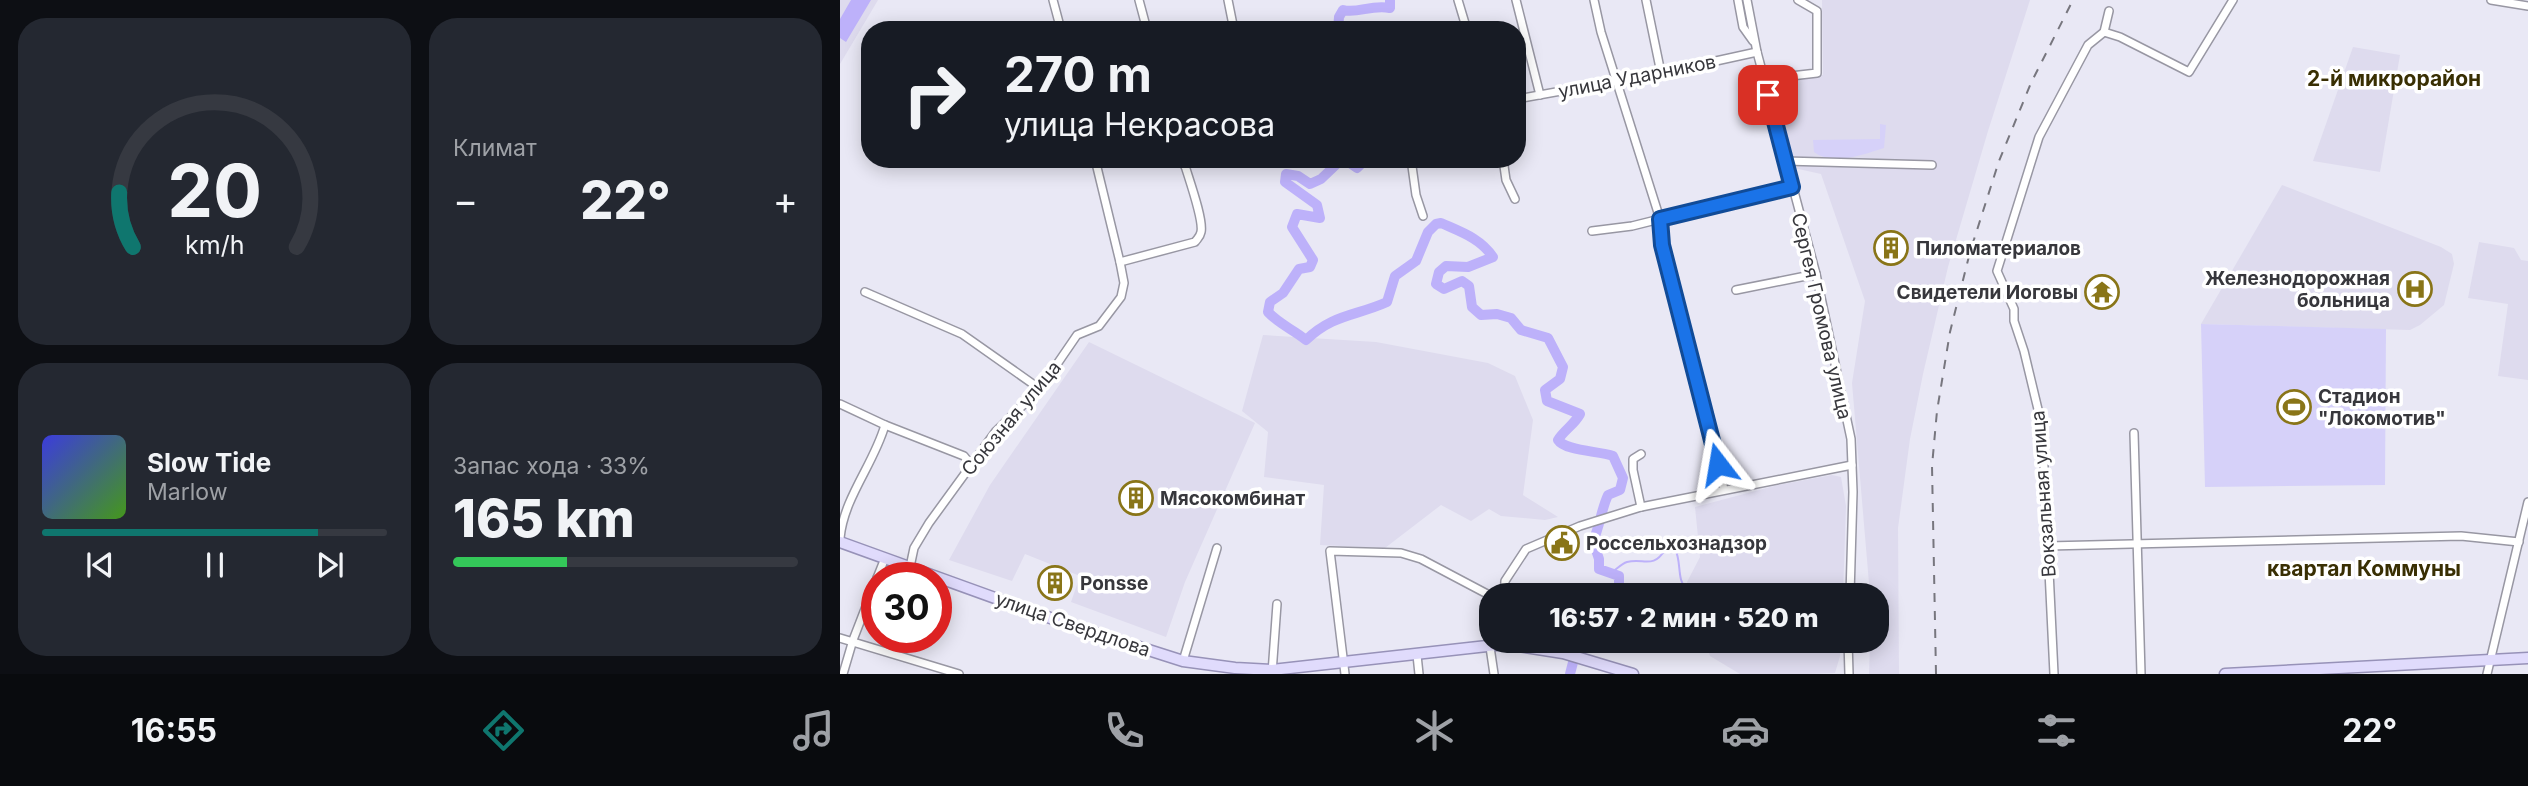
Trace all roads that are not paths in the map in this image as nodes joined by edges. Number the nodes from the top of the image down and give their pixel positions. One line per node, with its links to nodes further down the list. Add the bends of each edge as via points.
1 (1053, 0): 15 (street)
2 (1139, 0): 16 (street)
3 (1228, 0): 17 (street)
4 (1458, 0): 18 (street)
5 (1516, 0): 19 (street)
6 (1594, 0): 25 (street)
7 (1646, 0): 23 (street)
8 (1738, 0): 22 (street, via 1743,27)
9 (1747, 0): 22 (street, Сергея Громова улица)
10 (1798, 0): 24 (street, via 1817,11 1817,73)
11 (2233, 0): 20 (street, via 2189,72)
12 (2491, 0): 13 (street)
13 (2528, 6)
14 (2109, 11): 20 (street, Вокзальная улица)
15 (1059, 21)
16 (1145, 21)
17 (1232, 21)
18 (1464, 21)
19 (1521, 21)
20 (2104, 32): 56 (street, Вокзальная улица, via 2088,45 2039,137 1997,271 2014,309 2042,426)
21 (1526, 40): 26 (street)
22 (1756, 48): 23 (street, улица Ударников); 28 (street, Сергея Громова улица)
23 (1661, 73): 25 (street, улица Ударников)
24 (1791, 76)
25 (1617, 80): 26 (street, улица Ударников); 37 (street)
26 (1540, 95): 27 (street, улица Ударников)
27 (1526, 97)
28 (1785, 161): 29 (street); 34 (street, Сергея Громова улица)
29 (1932, 165)
30 (1098, 168): 39 (street, Союзная улица)
31 (1186, 168): 39 (street, via 1200,235 1195,242)
32 (1412, 168): 36 (street)
33 (1504, 168): 35 (street)
34 (1792, 187): 37 (street); 40 (street, Сергея Громова улица)
35 (1515, 199)
36 (1423, 216)
37 (1660, 219): 38 (street); 50 (street, via 1662,245)
38 (1592, 231)
39 (1120, 262): 43 (street, Союзная улица, via 1121,297 1099,326 1077,335)
40 (1816, 274): 41 (street); 49 (street, Сергея Громова улица, via 1851,439)
41 (1736, 290)
42 (865, 292): 43 (street, via 962,334)
43 (1040, 389): 48 (street, Союзная улица, via 996,431)
44 (840, 404): 45 (street)
45 (886, 425): 48 (street, via 964,456); 53 (street, via 842,518)
46 (2134, 433): 55 (street)
47 (1641, 454): 52 (street, via 1633,459 1633,470)
48 (971, 465): 61 (street, Союзная улица, via 914,548)
49 (1852, 465): 50 (street); 64 (street, Сергея Громова улица)
50 (1724, 489): 52 (street)
51 (2528, 502): 54 (street)
52 (1641, 507): 63 (street, via 1526,549)
53 (840, 540): 58 (main road, улица Свердлова)
54 (2519, 542): 55 (street, via 2461,536); 76 (street)
55 (2136, 544): 56 (street); 87 (street)
56 (2048, 546): 86 (street, Вокзальная улица)
57 (1217, 548): 77 (street)
58 (885, 558): 59 (street); 60 (main road, улица Свердлова)
59 (883, 562)
60 (896, 562)
61 (911, 562)
62 (952, 582): 77 (main road, улица Свердлова)
63 (1505, 583)
64 (1850, 583)
65 (1479, 590): 78 (street, via 1401,552 1330,551)
66 (1277, 604): 79 (street)
67 (861, 619): 69 (street)
68 (840, 638): 69 (street)
69 (853, 640): 80 (street); 81 (street)
70 (1479, 648): 74 (main road, улица Свердлова)
71 (1491, 653): 83 (street)
72 (1563, 653): 84 (main road, улица Свердлова)
73 (1848, 653): 85 (street)
74 (1417, 655): 78 (main road, улица Свердлова); 82 (street)
75 (2528, 658): 76 (main road)
76 (2491, 659): 88 (main road); 89 (street)
77 (1183, 661): 79 (main road, улица Свердлова)
78 (1345, 669): 79 (main road, улица Свердлова)
79 (1272, 672)
80 (843, 674)
81 (959, 674)
82 (1419, 674)
83 (1494, 674)
84 (1633, 674)
85 (1849, 674)
86 (2054, 674)
87 (2141, 674)
88 (2225, 674)
89 (2487, 674)

